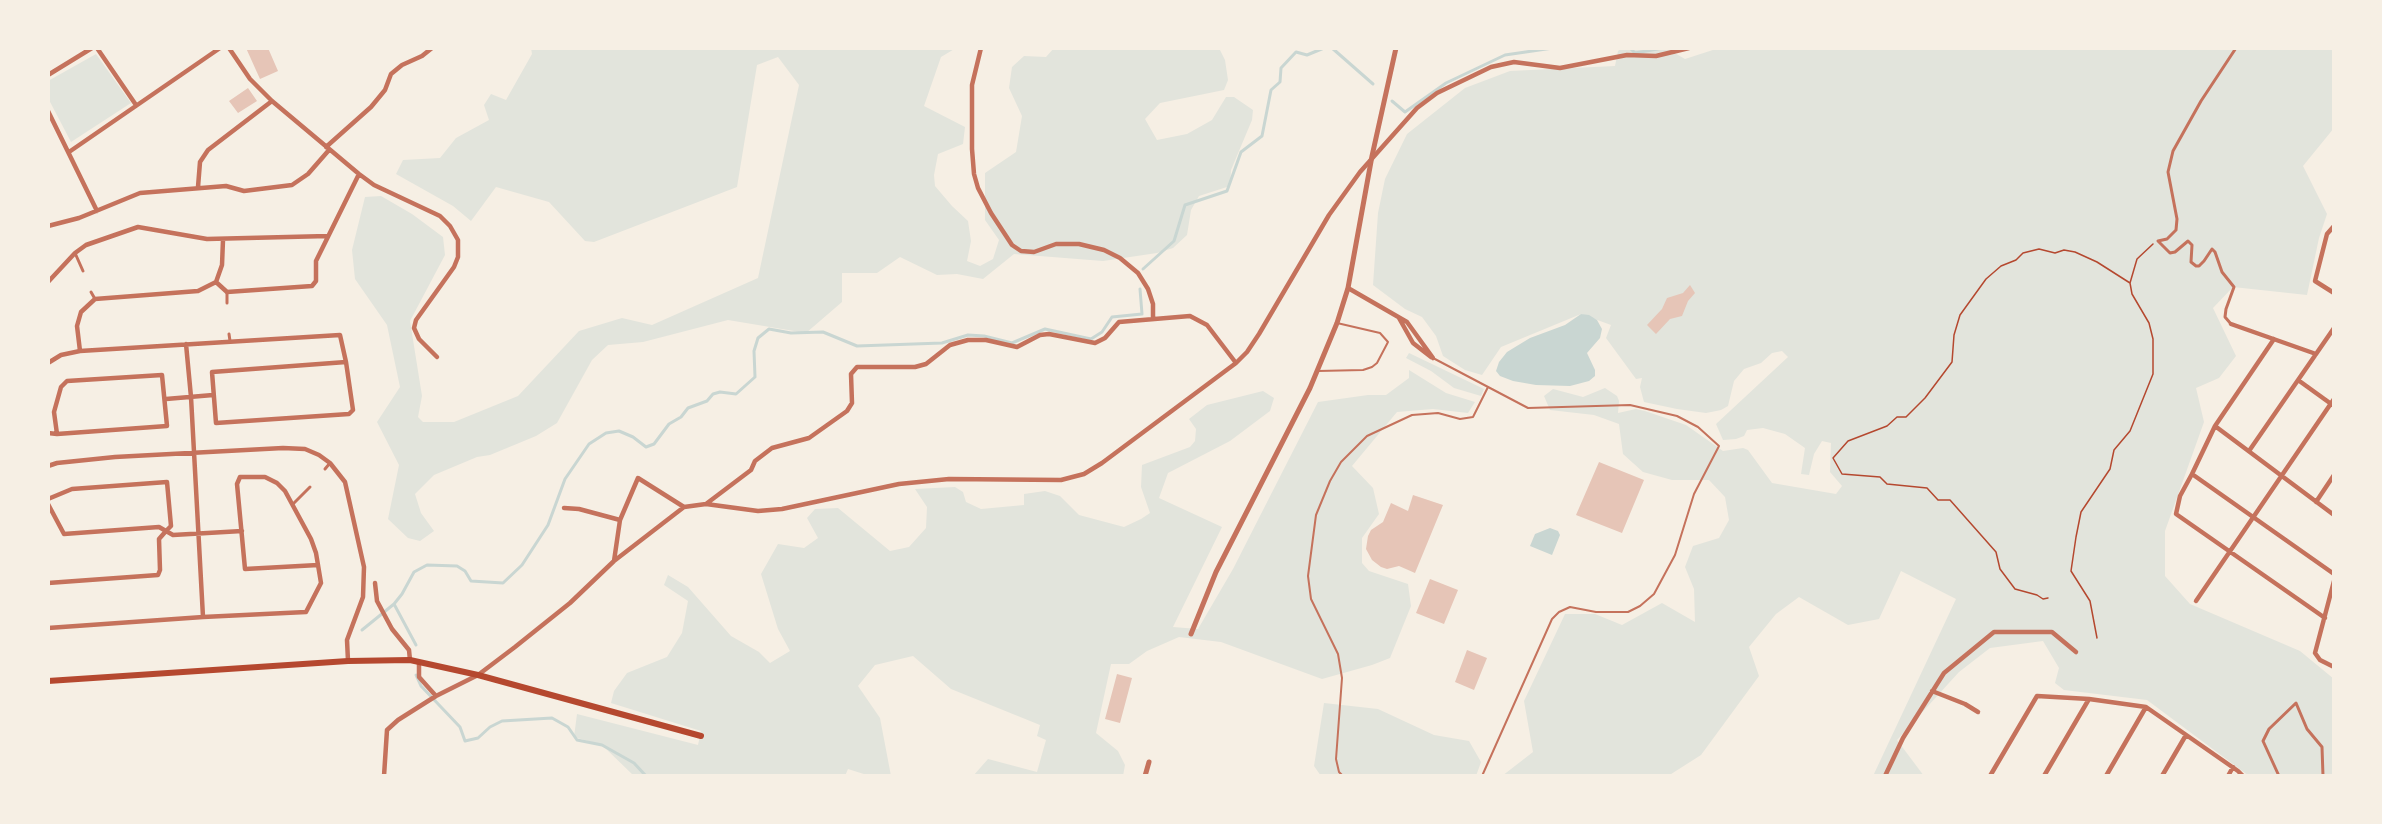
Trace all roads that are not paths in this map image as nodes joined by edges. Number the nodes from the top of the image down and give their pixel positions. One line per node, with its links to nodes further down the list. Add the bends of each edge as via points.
1 (92, 48): 10 (street)
2 (97, 48): 12 (street)
3 (220, 48): 12 (street)
4 (229, 48): 11 (street, via 250,79)
5 (432, 48): 14 (street, via 391,74 385,90 371,107)
6 (981, 48): 36 (street, via 972,86 972,149 974,174 991,213 1012,245 1021,251 1079,244 1120,258 1138,273 1148,289)
7 (1396, 48): 16 (street)
8 (1689, 48): 16 (street, via 1560,68 1514,62 1491,67 1437,93 1417,108)
9 (2236, 48): 38 (street, via 2173,151 2168,172 2176,230 2158,241 2170,253 2188,241 2192,245 2191,261 2196,266 2212,249 2215,252 2222,272 2234,288 2225,317)
10 (48, 75)
11 (272, 101): 14 (street); 18 (street, via 208,150 200,162)
12 (136, 105): 15 (street)
13 (48, 111): 15 (street)
14 (328, 148): 17 (street); 18 (street, via 308,174 292,185 244,191 226,186)
15 (69, 152): 19 (street)
16 (1372, 156): 30 (street); 50 (street, via 1329,215 1259,334)
17 (359, 174): 23 (street); 46 (street, via 440,216 458,240 454,267 414,328)
18 (198, 188): 19 (street, via 140,193)
19 (97, 211): 20 (street)
20 (48, 226)
21 (2334, 226): 22 (street)
22 (2328, 234): 25 (street); 33 (street, via 2315,281)
23 (328, 236): 24 (street); 32 (street, via 316,261 316,281 312,286)
24 (224, 240): 26 (street, via 138,227 86,245); 29 (street)
25 (2334, 240)
26 (75, 253): 27 (street); 28 (street)
27 (82, 271)
28 (48, 282)
29 (216, 282): 32 (street); 34 (street, via 198,291)
30 (1348, 288): 37 (street); 47 (street, via 1413,328)
31 (91, 292): 34 (street)
32 (226, 292): 35 (street)
33 (2334, 293)
34 (94, 299): 44 (street, via 81,312 77,326)
35 (227, 303)
36 (1153, 318): 50 (street, via 1190,316 1207,325); 74 (street, via 1119,322 1095,343 1049,334 1017,347 968,340 950,345 926,364 915,367 857,367 851,374 852,403 847,411 809,438 772,448 755,461 751,470)
37 (1337, 323): 51 (street); 51 (lane, via 1380,333 1388,342 1372,367)
38 (2231, 324): 41 (street)
39 (2334, 328): 45 (street)
40 (229, 334): 42 (street)
41 (2274, 339): 45 (street); 58 (street)
42 (230, 341): 43 (street); 48 (street, via 340,335)
43 (186, 344): 44 (street); 55 (street)
44 (80, 351): 49 (street)
45 (2316, 354): 52 (street)
46 (437, 357)
47 (1433, 358): 53 (lane)
48 (346, 362): 54 (street, via 212,372); 54 (street, via 353,410 349,414 216,423)
49 (48, 363)
50 (1236, 363): 74 (street, via 1084,474 1061,480 949,479 899,484 758,511)
51 (1318, 371): 94 (street, via 1216,572)
52 (2298, 380): 57 (street); 61 (street)
53 (1488, 387): 113 (lane, via 1473,417 1412,415 1367,436 1341,462 1316,515 1308,576 1311,599 1338,654 1342,678 1336,759); 114 (lane, via 1528,408 1630,405 1670,413 1698,427 1719,446 1694,494 1675,555 1654,594 1628,612 1570,607 1552,619)
54 (213, 395): 55 (street)
55 (191, 397): 56 (street); 62 (street)
56 (166, 399): 60 (street, via 167,426); 60 (street, via 162,375 67,381 61,387 54,412)
57 (2333, 403): 68 (street)
58 (2215, 426): 61 (street); 66 (street)
59 (48, 433): 60 (street)
60 (57, 434)
61 (2248, 451): 68 (street)
62 (194, 452): 63 (street, via 295,447); 64 (street, via 57,462); 82 (street)
63 (330, 463): 65 (street); 97 (street, via 345,482 364,567 363,597 347,640)
64 (48, 466)
65 (325, 469)
66 (2192, 474): 78 (street); 83 (street, via 2176,514)
67 (2334, 475): 71 (street)
68 (2281, 476): 71 (street); 78 (street)
69 (310, 487): 73 (street)
70 (48, 499): 80 (street, via 72,489 167,482 171,526)
71 (2316, 502): 77 (street)
72 (48, 504): 80 (street, via 64,534 159,526)
73 (293, 504): 81 (street, via 277,483 265,477 240,477 237,484); 85 (street, via 311,539)
74 (706, 504): 75 (street)
75 (684, 507): 79 (street, via 638,478); 84 (street)
76 (564, 508): 79 (street)
77 (2334, 515)
78 (2253, 518): 83 (street); 86 (street)
79 (620, 520): 84 (street)
80 (166, 531): 82 (street, via 173,535); 89 (street, via 159,539 158,575)
81 (242, 531): 82 (street); 85 (street, via 245,569)
82 (198, 535): 91 (street)
83 (2230, 551): 90 (street); 92 (street)
84 (614, 561): 100 (street, via 570,603)
85 (318, 565): 91 (street, via 321,583 306,612)
86 (2334, 574)
87 (2334, 581): 92 (street)
88 (375, 582): 96 (street, via 379,605 409,650)
89 (48, 583)
90 (2196, 601)
91 (203, 617): 93 (street)
92 (2325, 618): 99 (street, via 2315,653)
93 (48, 628)
94 (1191, 634)
95 (2076, 652): 102 (street, via 2052,632 1994,632 1944,673)
96 (410, 660): 97 (main road); 98 (main road)
97 (348, 661): 101 (main road)
98 (419, 662): 100 (main road); 103 (street, via 419,677)
99 (2334, 667)
100 (478, 675): 103 (street); 108 (main road)
101 (48, 681)
102 (1932, 692): 106 (street); 115 (street)
103 (436, 696): 111 (street, via 387,730)
104 (2089, 699): 105 (street); 116 (street, via 2037,696); 117 (street)
105 (2146, 707): 107 (street); 118 (street)
106 (1978, 712)
107 (2186, 735): 110 (street); 119 (street)
108 (701, 736)
109 (1149, 762): 112 (street)
110 (2233, 767): 120 (street); 121 (street)
111 (384, 776)
112 (1144, 776)
113 (1343, 776)
114 (1482, 776)
115 (1885, 776)
116 (1990, 776)
117 (2044, 776)
118 (2106, 776)
119 (2162, 776)
120 (2228, 776)
121 (2243, 776)
122 (2279, 776): 123 (street, via 2263,741 2269,729 2296,703 2307,729 2322,747)
123 (2323, 776)

